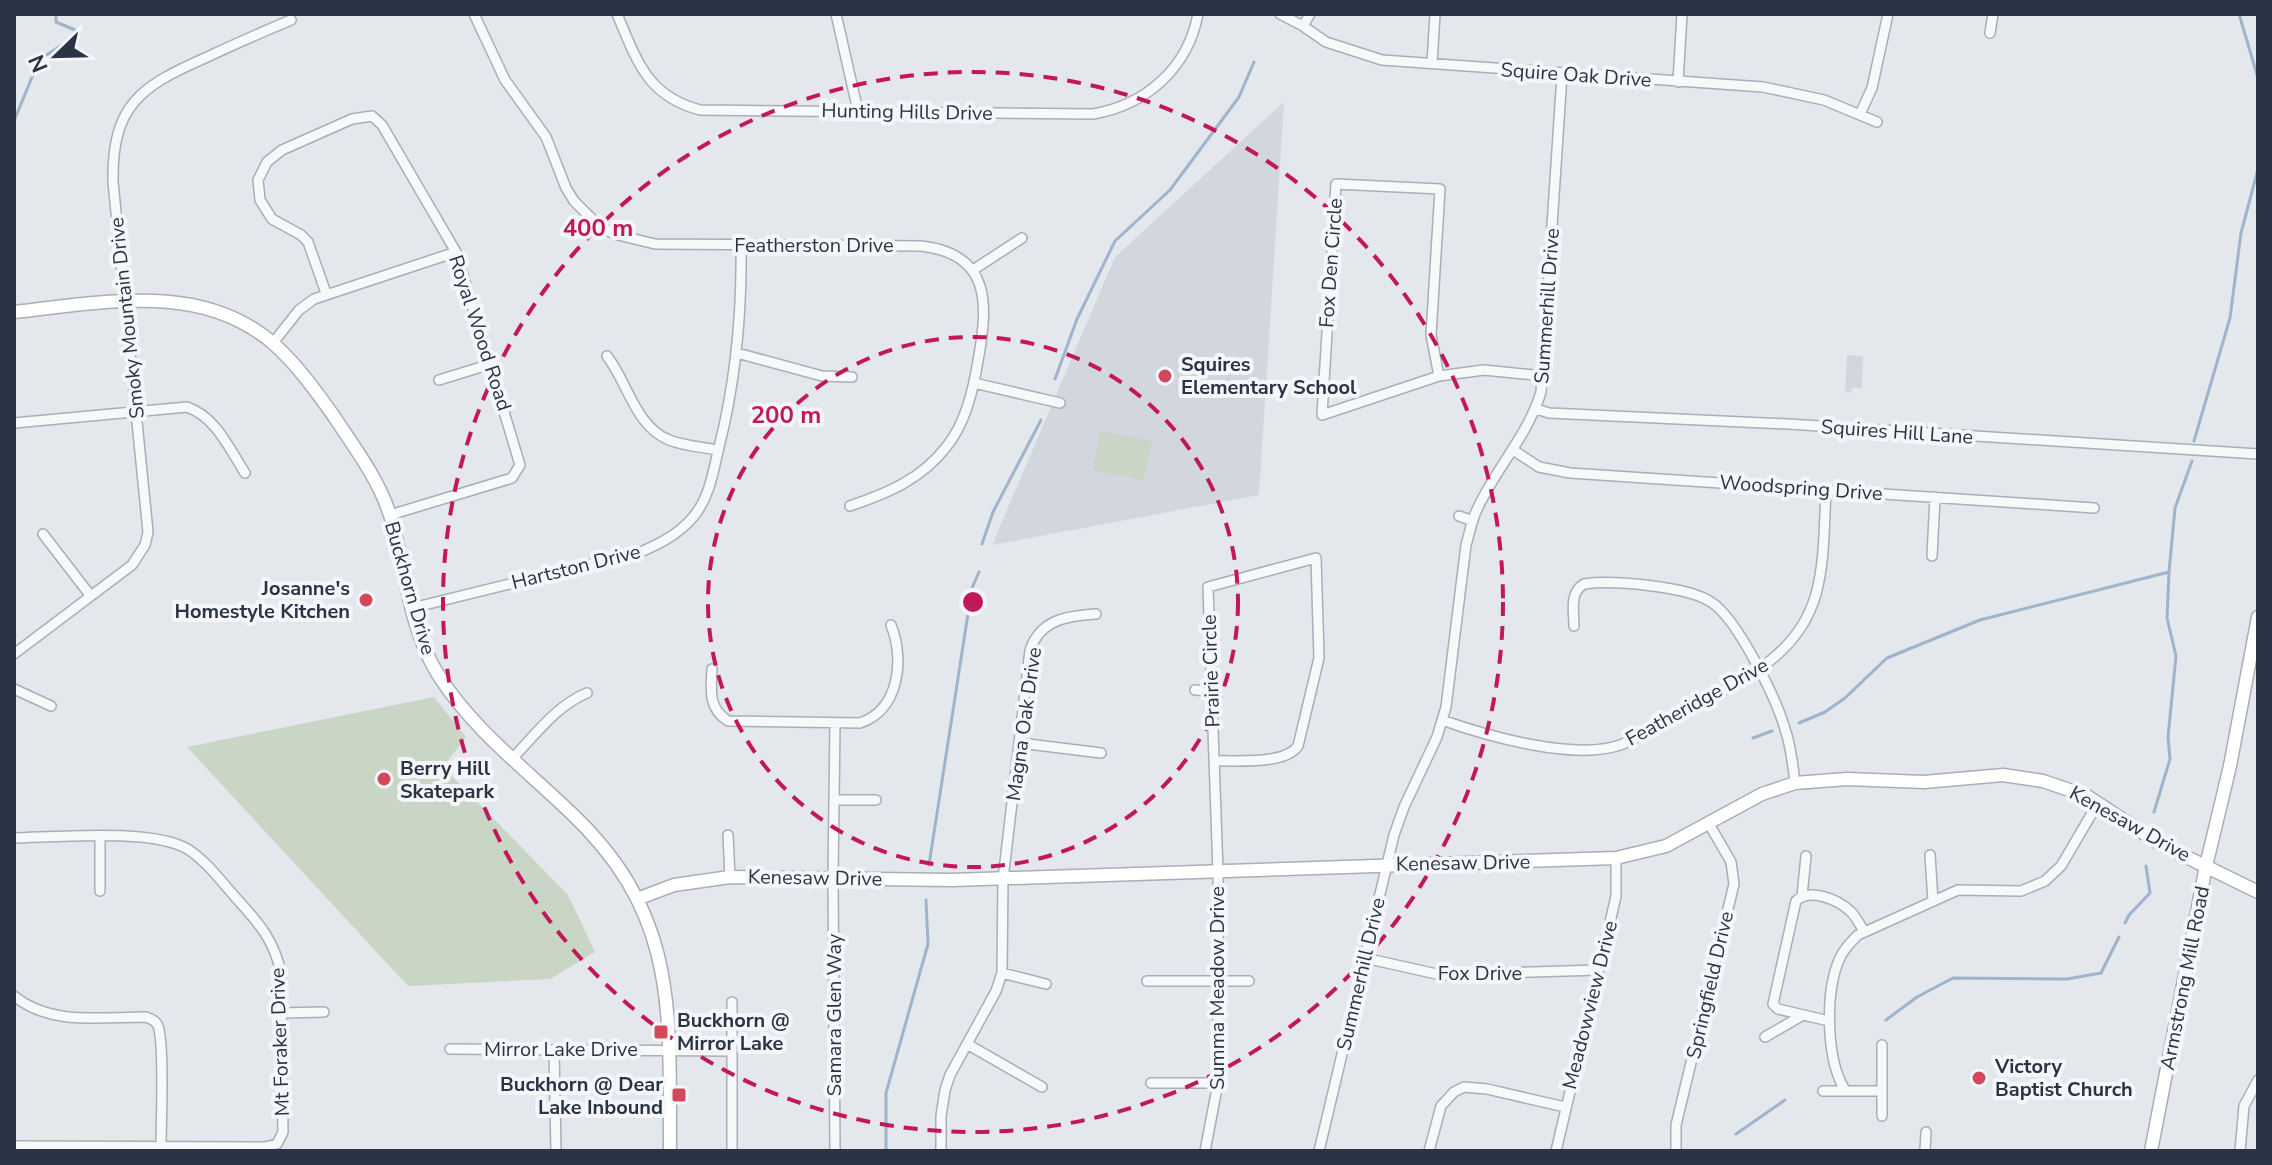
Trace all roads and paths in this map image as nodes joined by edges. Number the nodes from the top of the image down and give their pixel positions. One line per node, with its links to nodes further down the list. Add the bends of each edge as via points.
1 (474, 14): 21 (street, Featherston Drive, via 505,80 546,137 566,188 585,214 631,240)
2 (617, 14): 17 (street, Hunting Hills Drive, via 650,82 683,105 700,110)
3 (836, 14): 17 (street)
4 (1198, 14): 17 (street, Hunting Hills Drive, via 1187,48 1171,71 1141,99 1108,112)
5 (1280, 14): 12 (street, Squire Oak Drive)
6 (1310, 14): 12 (street)
7 (1435, 14): 14 (street)
8 (1682, 14): 16 (street)
9 (1888, 14): 18 (street, via 1872,88)
10 (1993, 14): 13 (street)
11 (291, 20): 25 (street, Smoky Mountain Drive, via 156,81 124,118 113,160)
12 (1303, 26): 14 (street, Squire Oak Drive, via 1326,42 1361,55)
13 (1990, 33)
14 (1432, 63): 15 (street, Squire Oak Drive)
15 (1562, 75): 16 (street, Squire Oak Drive); 32 (street, Summerhill Drive)
16 (1678, 82): 18 (street, Squire Oak Drive, via 1786,91)
17 (858, 111)
18 (1860, 114): 19 (street, Squire Oak Drive)
19 (1877, 122)
20 (1022, 238): 23 (street)
21 (741, 245): 23 (street, Featherston Drive, via 921,246 950,252); 28 (street, Hartston Drive)
22 (456, 252): 24 (street); 24 (street, Royal Wood Road, via 382,125 372,116 360,116 275,155 258,180 264,210 308,242); 30 (street, Royal Wood Road)
23 (973, 270): 35 (street, via 982,287 985,314)
24 (326, 293): 27 (street, via 307,304)
25 (126, 301): 26 (street, Buckhorn Drive); 27 (street, Buckhorn Drive, via 169,300 206,308); 38 (street, Smoky Mountain Drive)
26 (14, 312)
27 (273, 343): 48 (street, Buckhorn Drive, via 301,372 362,459)
28 (737, 353): 33 (street, via 822,376); 40 (street, Hartston Drive)
29 (607, 356): 40 (street, via 651,429 672,441)
30 (491, 364): 34 (street); 48 (street, Royal Wood Road, via 519,457 516,475)
31 (1439, 376): 31 (street, Fox Den Circle, via 1322,415 1336,184 1440,189 1431,335); 32 (street, Fox Den Circle, via 1484,370)
32 (1544, 376): 37 (street, Summerhill Drive)
33 (852, 377)
34 (439, 380)
35 (974, 383): 36 (street); 46 (street, via 959,426 934,461 907,483)
36 (1060, 403)
37 (1536, 409): 41 (street, Summerhill Drive); 42 (street, Squires Hill Lane)
38 (137, 410): 39 (street); 43 (street, via 187,407 203,414); 53 (street, Smoky Mountain Drive, via 145,545 132,565)
39 (14, 423)
40 (718, 450): 54 (street, Hartston Drive, via 699,508 684,527 658,544)
41 (1513, 450): 44 (street, Woodspring Drive, via 1539,467 1570,473); 50 (street, Summerhill Drive)
42 (2258, 454)
43 (245, 473)
44 (1826, 490): 45 (street, Woodspring Drive); 61 (street, Featheridge Drive, via 1822,557 1809,614 1780,654)
45 (1935, 497): 47 (street, Woodspring Drive); 52 (street)
46 (850, 506)
47 (2094, 508)
48 (390, 515): 54 (street, Buckhorn Drive)
49 (1459, 516): 50 (street)
50 (1473, 521): 67 (street, Summerhill Drive)
51 (43, 534): 53 (street)
52 (1932, 556)
53 (90, 595): 59 (street, Smoky Mountain Drive)
54 (412, 608): 71 (street, Buckhorn Drive, via 430,662 452,697)
55 (1096, 614): 69 (street, Magna Oak Drive, via 1050,623 1034,639)
56 (2258, 617): 85 (street, Armstrong Mill Road)
57 (891, 625): 68 (street, via 898,650 886,706 860,723)
58 (1574, 626): 61 (street, via 1575,591 1584,584 1681,590 1720,609)
59 (14, 654)
60 (712, 669): 68 (street, via 712,705 728,721)
61 (1759, 671): 67 (street, Featheridge Drive, via 1607,749 1500,738); 73 (street, via 1786,730)
62 (14, 689): 66 (street)
63 (1195, 690): 64 (street)
64 (1212, 691): 72 (street, Prairie Circle); 72 (street, Prairie Circle, via 1208,587 1316,558 1319,658 1298,746 1279,758)
65 (587, 693): 71 (street, via 561,709)
66 (51, 706)
67 (1442, 720): 84 (street, Summerhill Drive, via 1398,821)
68 (835, 724): 74 (street, Samara Glen Way)
69 (1020, 743): 70 (street); 89 (street, Magna Oak Drive)
70 (1101, 753)
71 (513, 758): 93 (street, Buckhorn Drive, via 588,828)
72 (1215, 761): 86 (street, Prairie Circle)
73 (1795, 783): 76 (street, Kenesaw Drive, via 2003,775 2064,786); 77 (street, Kenesaw Drive, via 1762,794)
74 (835, 800): 75 (street); 88 (street, Samara Glen Way)
75 (876, 800)
76 (2098, 803): 85 (street, Kenesaw Drive, via 2160,844); 94 (street, via 2061,866 2045,881 2021,891 1958,890)
77 (1709, 824): 83 (street, Kenesaw Drive, via 1666,846); 137 (street, Springfield Drive, via 1731,862 1734,884 1676,1125)
78 (728, 835): 87 (street)
79 (100, 837): 80 (street, Mt Foraker Drive); 91 (street); 106 (street, Mt Foraker Drive, via 161,838 206,864 272,943 281,975)
80 (14, 838)
81 (1930, 855): 94 (street)
82 (1806, 856): 92 (street)
83 (1616, 858): 84 (street, Kenesaw Drive); 97 (street, Meadowview Drive, via 1616,896)
84 (1387, 865): 86 (street, Kenesaw Drive); 96 (street, Summerhill Drive)
85 (2206, 866): 90 (street, Kenesaw Drive); 139 (street, Armstrong Mill Road)
86 (1218, 872): 89 (street, Kenesaw Drive); 100 (street, Summa Meadow Drive)
87 (730, 877): 88 (street, Kenesaw Drive); 93 (street, Kenesaw Drive, via 682,883)
88 (833, 878): 89 (street, Kenesaw Drive); 131 (street, Samara Glen Way)
89 (1003, 879): 98 (street, Magna Oak Drive)
90 (2255, 888)
91 (100, 891)
92 (1802, 896): 95 (street, via 1831,899 1850,911); 107 (street, via 1796,901 1773,1004)
93 (637, 899): 113 (street, Buckhorn Drive, via 663,972)
94 (1933, 901): 95 (street)
95 (1865, 932): 108 (street, via 1847,946 1839,961)
96 (1365, 958): 97 (street, Fox Drive, via 1441,975); 134 (street, Summerhill Drive)
97 (1598, 970): 123 (street, Meadowview Drive)
98 (1002, 973): 102 (street); 110 (street)
99 (1147, 981): 100 (street)
100 (1218, 981): 101 (street); 118 (street, Summa Meadow Drive)
101 (1249, 981)
102 (1046, 984)
103 (14, 996): 127 (street, via 30,1008 58,1016 154,1021 160,1046)
104 (732, 1002): 115 (street)
105 (324, 1012): 106 (street)
106 (281, 1013): 127 (street, Mt Foraker Drive, via 283,1136 277,1144)
107 (1803, 1015): 108 (street); 109 (street)
108 (1829, 1021): 120 (street, via 1831,1052)
109 (1765, 1037)
110 (967, 1044): 119 (street); 132 (street, via 945,1090)
111 (1882, 1045): 122 (street)
112 (450, 1049): 114 (street, Mirror Lake Drive)
113 (671, 1049): 114 (street, Mirror Lake Drive); 115 (street, Mirror Lake Drive); 129 (street, Buckhorn Drive)
114 (554, 1050): 128 (street)
115 (731, 1051): 130 (street)
116 (2258, 1080): 140 (street, via 2244,1106)
117 (1151, 1083): 118 (street)
118 (1218, 1083): 133 (street, Summa Meadow Drive)
119 (1042, 1087)
120 (1845, 1090): 121 (street); 122 (street)
121 (1823, 1091)
122 (1882, 1091): 124 (street)
123 (1565, 1107): 135 (street, via 1464,1087 1441,1106); 136 (street, Meadowview Drive)
124 (1882, 1116)
125 (1926, 1132): 138 (street)
126 (14, 1146): 127 (street)
127 (161, 1146)
128 (556, 1151)
129 (670, 1151)
130 (732, 1151)
131 (835, 1151)
132 (941, 1151)
133 (1205, 1151)
134 (1319, 1151)
135 (1429, 1151)
136 (1556, 1151)
137 (1676, 1151)
138 (1925, 1151)
139 (2151, 1151)
140 (2240, 1151)

